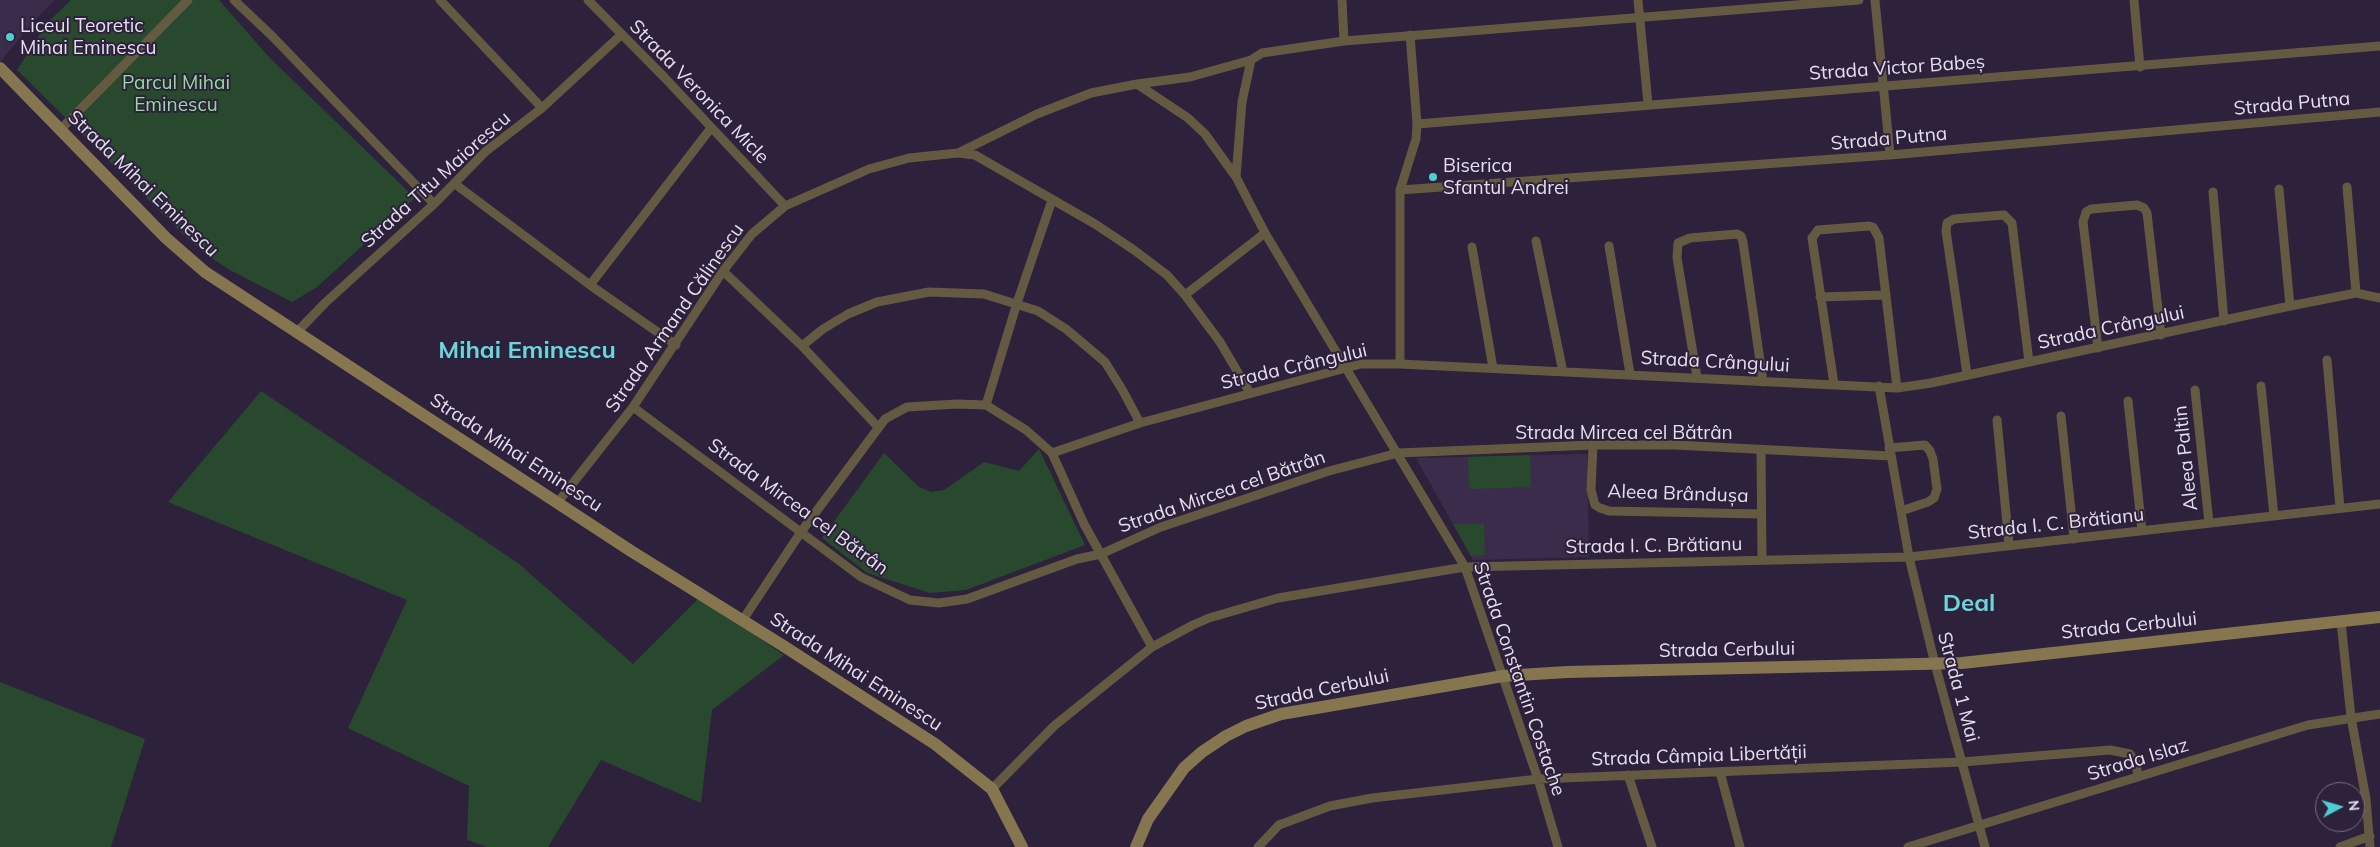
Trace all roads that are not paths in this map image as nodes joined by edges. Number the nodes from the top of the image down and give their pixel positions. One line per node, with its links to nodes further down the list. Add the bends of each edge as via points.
1 (188, 0): 25 (street)
2 (234, 0): 35 (street)
3 (440, 0): 21 (street)
4 (588, 0): 11 (street, Strada Veronica Micle)
5 (1342, 0): 13 (street)
6 (1638, 0): 10 (street)
7 (1859, 0): 10 (street)
8 (1875, 0): 19 (street)
9 (2134, 0): 16 (street)
10 (1640, 17): 12 (street); 20 (street)
11 (622, 34): 21 (street, Strada Titu Maiorescu); 24 (street, Strada Veronica Micle)
12 (1410, 35): 13 (street); 23 (street)
13 (1344, 41): 15 (street, via 1262,53)
14 (2380, 46): 16 (street, Strada Victor Babeș)
15 (1251, 60): 18 (street, via 1190,77); 28 (street, via 1242,102)
16 (2140, 67): 19 (street, Strada Victor Babeș)
17 (0, 68): 25 (street, Strada Mihai Eminescu)
18 (1137, 84): 26 (street, via 1078,98 1037,114); 28 (street, Strada Constantin Costache, via 1170,105 1204,134)
19 (1884, 84): 20 (street, Strada Victor Babeș); 27 (street)
20 (1648, 104): 23 (street, Strada Victor Babeș)
21 (542, 108): 29 (street, Strada Titu Maiorescu, via 502,138)
22 (2380, 112): 27 (street, Strada Putna)
23 (1417, 124): 32 (street, via 1416,139)
24 (711, 128): 36 (street, Strada Veronica Micle); 42 (street)
25 (60, 130): 51 (street, Strada Mihai Eminescu, via 166,238 205,272)
26 (958, 153): 34 (street, Strada Armand Călinescu, via 975,155 991,163); 36 (street, Strada Armand Călinescu, via 909,158 869,169)
27 (1890, 155): 32 (street, Strada Putna)
28 (1236, 177): 37 (street, Strada Constantin Costache)
29 (454, 184): 35 (street, Strada Titu Maiorescu); 42 (street)
30 (2347, 187): 43 (street)
31 (2280, 189): 49 (street)
32 (1400, 190): 58 (street)
33 (2213, 192): 50 (street)
34 (1052, 200): 44 (street, Strada Armand Călinescu, via 1134,250 1167,275); 48 (street)
35 (434, 204): 51 (street, Strada Titu Maiorescu)
36 (786, 206): 41 (street, Strada Armand Călinescu, via 752,234)
37 (1265, 233): 44 (street); 59 (street, Strada Constantin Costache)
38 (1536, 241): 61 (street)
39 (1608, 246): 62 (street)
40 (1472, 247): 60 (street)
41 (723, 271): 53 (street, Strada Armand Călinescu); 54 (street)
42 (590, 285): 53 (street)
43 (2356, 294): 47 (street, Strada Crângului); 49 (street, Strada Crângului)
44 (1185, 295): 71 (street, Strada Armand Călinescu, via 1220,342)
45 (1885, 295): 46 (street); 46 (street, via 1879,238 1869,226 1823,229 1814,234); 69 (street)
46 (1820, 297): 66 (street)
47 (2380, 298)
48 (1017, 303): 54 (street, via 984,294 959,292 899,296 848,314); 73 (street); 77 (street, via 1038,311 1066,329 1104,362)
49 (2290, 306): 50 (street, Strada Crângului)
50 (2224, 321): 52 (street, Strada Crângului)
51 (298, 332): 84 (street, Strada Mihai Eminescu)
52 (2161, 334): 55 (street, Strada Crângului); 55 (street, via 2147,213 2138,205 2091,209 2082,222)
53 (676, 346): 74 (street, Strada Armand Călinescu)
54 (802, 346): 78 (street)
55 (2098, 348): 57 (street, Strada Crângului)
56 (2327, 360): 86 (street)
57 (2029, 362): 63 (street, Strada Crângului); 63 (street, via 2012,223 2004,216 1954,219 1948,223 1946,231)
58 (1400, 364): 59 (street, Strada Crângului, via 1372,363); 60 (street, Strada Crângului)
59 (1348, 368): 71 (street, Strada Crângului); 83 (street, Strada Constantin Costache)
60 (1494, 368): 61 (street, Strada Crângului)
61 (1563, 372): 62 (street, Strada Crângului)
62 (1630, 374): 64 (street, Strada Crângului)
63 (1966, 374): 69 (street, Strada Crângului)
64 (1697, 377): 65 (street, Strada Crângului); 65 (street, via 1677,258 1678,243 1690,238 1737,234 1743,242)
65 (1763, 382): 66 (street, Strada Crângului)
66 (1834, 384): 67 (street, Strada Crângului)
67 (1879, 386): 69 (street, Strada Crângului); 81 (street, Strada 1 Mai)
68 (2262, 386): 89 (street)
69 (1897, 388)
70 (2195, 390): 90 (street, Aleea Paltin)
71 (1250, 393): 77 (street, Strada Crângului)
72 (2128, 401): 91 (street)
73 (986, 405): 78 (street, via 907,408 895,412); 82 (street, via 1026,430)
74 (634, 407): 84 (street, Strada Armand Călinescu); 92 (street, Strada Mircea cel Bătrân)
75 (2061, 416): 93 (street)
76 (1997, 420): 94 (street)
77 (1140, 423): 82 (street, Strada Crângului)
78 (878, 427): 92 (street)
79 (1593, 445): 80 (street, Strada Mircea cel Bătrân); 83 (street, Strada Mircea cel Bătrân); 88 (street, Aleea Brândușa, via 1591,490 1595,505 1609,512)
80 (1761, 450): 81 (street, Strada Mircea cel Bătrân); 88 (street, Aleea Brândușa)
81 (1890, 452): 87 (street, Strada 1 Mai); 87 (street, Strada Mircea cel Bătrân, via 1925,445 1933,459 1937,489 1934,498)
82 (1052, 453): 95 (street)
83 (1398, 453): 95 (street, Strada Mircea cel Bătrân, via 1161,527); 98 (street, Strada Constantin Costache)
84 (558, 502): 100 (street, Strada Mihai Eminescu)
85 (2380, 504): 86 (street, Strada I. C. Brătianu)
86 (2340, 508): 89 (street, Strada I. C. Brătianu)
87 (1901, 511): 96 (street, Strada 1 Mai)
88 (1761, 514): 97 (street, Aleea Brândușa)
89 (2274, 516): 90 (street, Strada I. C. Brătianu)
90 (2209, 523): 91 (street, Strada I. C. Brătianu)
91 (2142, 531): 93 (street, Strada I. C. Brătianu)
92 (801, 532): 95 (street, Strada Mircea cel Bătrân, via 884,590 910,600 939,603 967,599 1077,559); 100 (street)
93 (2074, 539): 94 (street, Strada I. C. Brătianu)
94 (2009, 545): 96 (street, Strada I. C. Brătianu)
95 (1101, 554): 102 (street)
96 (1909, 557): 97 (street, Strada I. C. Brătianu); 103 (street, Strada 1 Mai)
97 (1762, 560): 98 (street, Strada I. C. Brătianu)
98 (1465, 567): 102 (street, Strada I. C. Brătianu, via 1260,603 1193,625); 104 (street, Strada Constantin Costache)
99 (2380, 617): 101 (street, Strada Cerbului)
100 (742, 621): 112 (street, Strada Mihai Eminescu, via 935,744)
101 (2340, 622): 103 (street, Strada Cerbului); 106 (street)
102 (1152, 647): 112 (street, Strada I. C. Brătianu, via 1054,726)
103 (1935, 664): 104 (street, Strada Cerbului); 107 (street, Strada 1 Mai)
104 (1503, 676): 111 (street, Strada Constantin Costache); 116 (street, Strada Cerbului, via 1281,714 1246,726 1202,752 1184,768 1148,819)
105 (2380, 714): 106 (street, Strada Islaz)
106 (2351, 717): 110 (street, Strada Islaz, via 2308,725); 114 (street)
107 (1962, 762): 108 (street, Strada Câmpia Libertății); 110 (street, Strada Câmpia Libertății, via 2110,750 2130,754 2136,763); 113 (street, Strada 1 Mai)
108 (1720, 772): 109 (street, Strada Câmpia Libertății); 120 (street)
109 (1628, 775): 111 (street, Strada Câmpia Libertății); 119 (street)
110 (2138, 776): 113 (street, Strada Islaz)
111 (1538, 779): 117 (street, Strada Câmpia Libertății, via 1372,798 1330,806 1279,825); 118 (street, Strada Constantin Costache)
112 (992, 789): 115 (street, Strada Mihai Eminescu)
113 (1980, 826): 121 (street, Strada Islaz); 122 (street, Strada 1 Mai)
114 (2370, 836): 123 (street); 124 (street)
115 (1022, 847)
116 (1136, 847)
117 (1258, 847)
118 (1558, 847)
119 (1652, 847)
120 (1740, 847)
121 (1908, 847)
122 (1984, 847)
123 (2340, 847)
124 (2370, 847)

